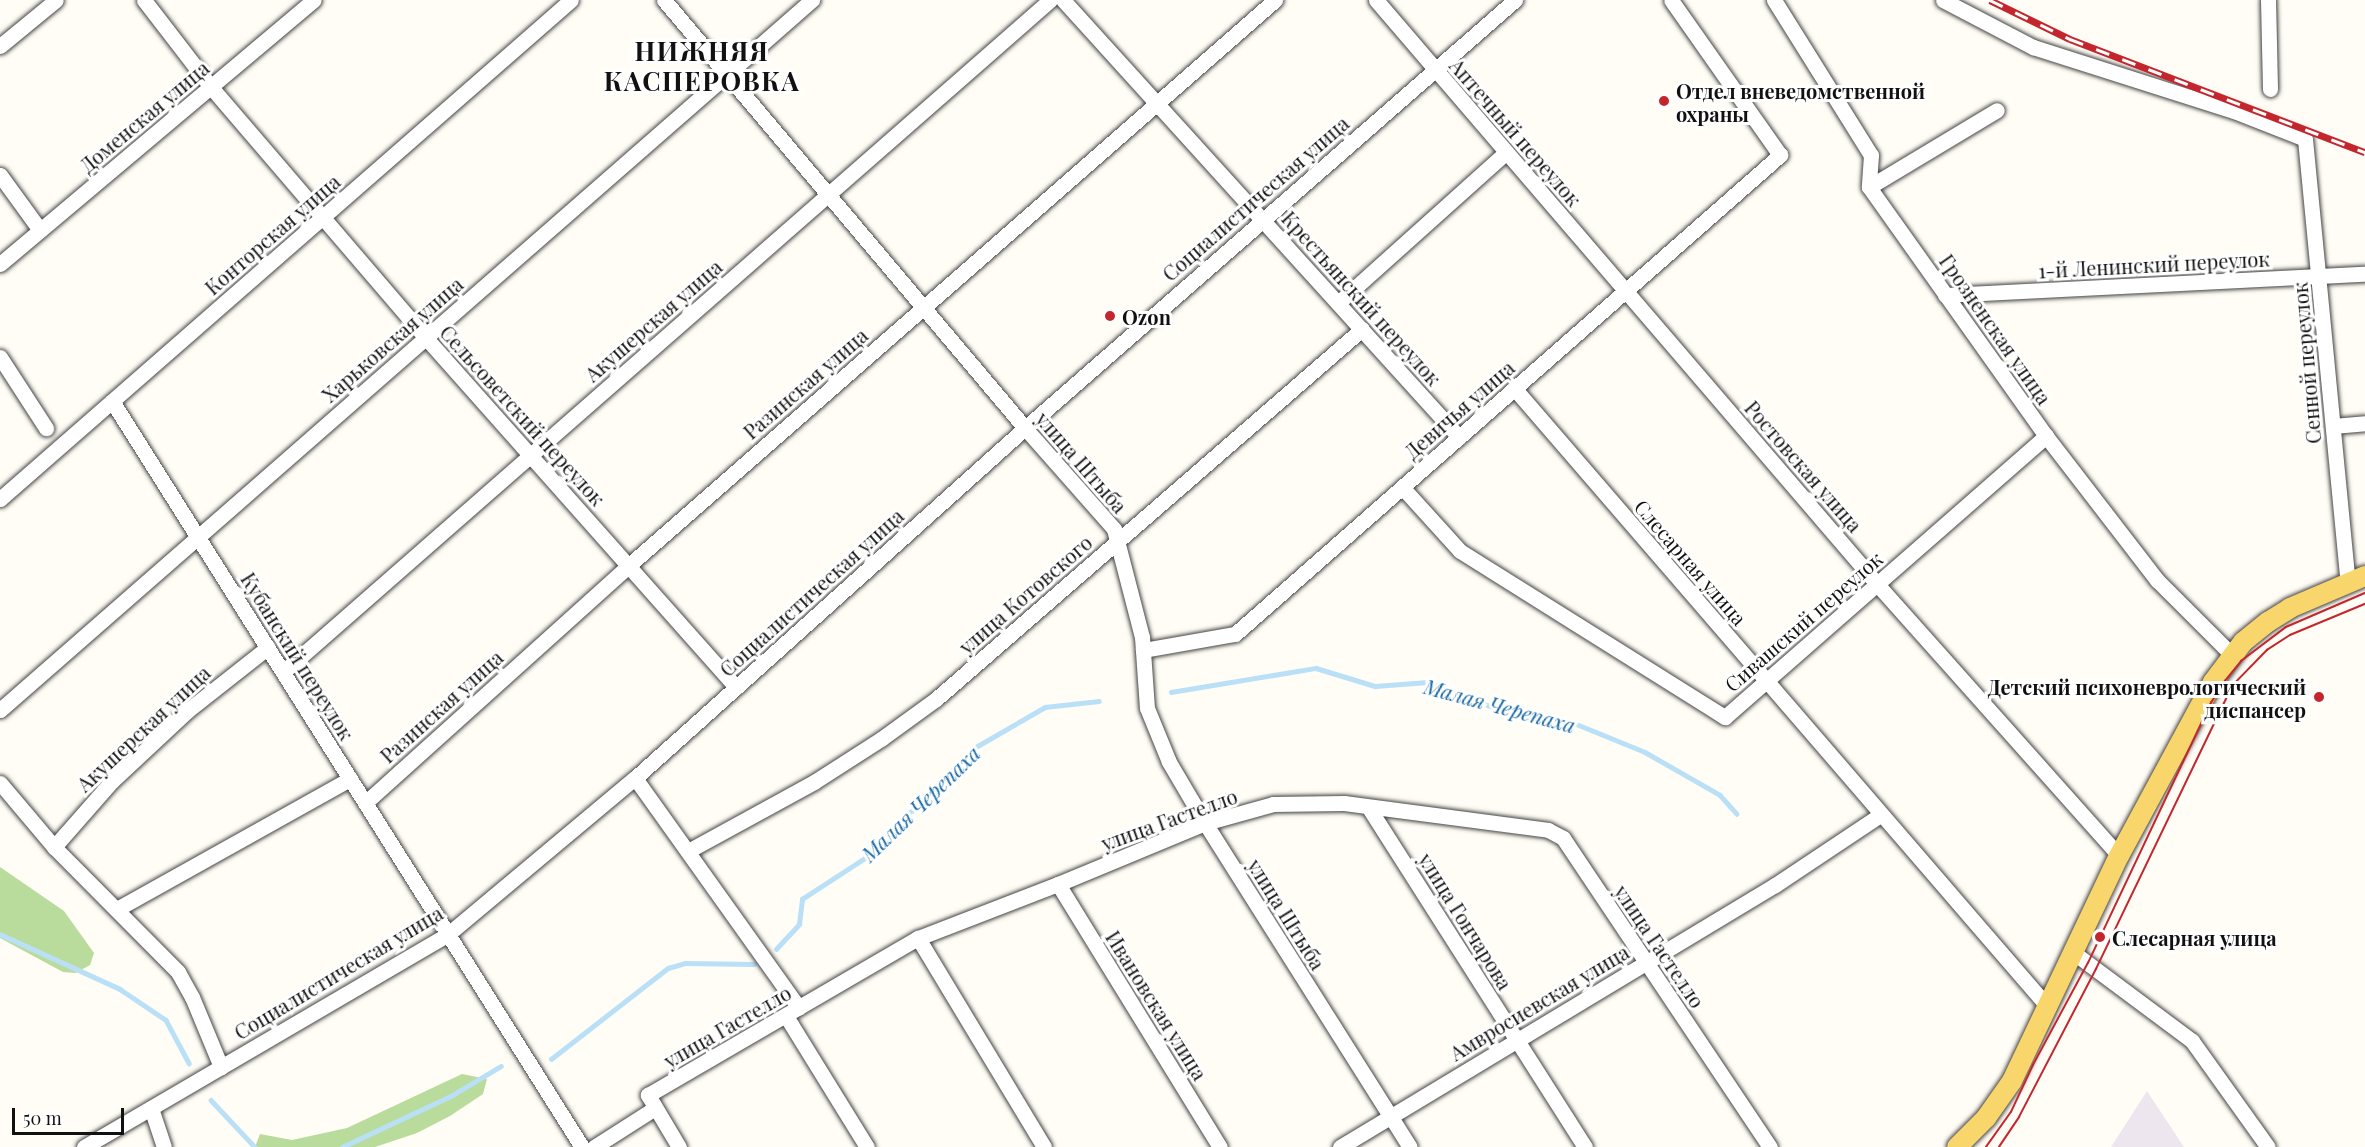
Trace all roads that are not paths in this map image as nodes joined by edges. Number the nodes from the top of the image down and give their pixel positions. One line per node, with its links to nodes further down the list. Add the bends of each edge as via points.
1 (56, 0): 16 (street)
2 (144, 0): 19 (street, Сельсоветский переулок)
3 (314, 0): 19 (street, Доменская улица)
4 (571, 0): 27 (street, Конторская улица)
5 (664, 0): 18 (street, улица Штыба)
6 (812, 0): 18 (street, Харьковская улица)
7 (1050, 0): 26 (street, Акушерская улица)
8 (1063, 0): 21 (street, Крестьянский переулок)
9 (1275, 0): 21 (street, Разинская улица)
10 (1376, 0): 17 (street, Аптечный переулок)
11 (1515, 0): 17 (street, Социалистическая улица)
12 (1671, 0): 33 (street, Девичья улица, via 1780,155)
13 (1774, 0): 25 (street, via 1871,155)
14 (1943, 0): 32 (street, Сенной переулок, via 2033,46 2234,111 2305,139)
15 (2268, 0): 20 (street)
16 (0, 46)
17 (1434, 69): 23 (street, Аптечный переулок); 28 (street, Социалистическая улица)
18 (727, 74): 26 (street, улица Штыба); 38 (street, Харьковская улица)
19 (211, 87): 27 (street, Сельсоветский переулок); 29 (street, Доменская улица)
20 (2270, 89)
21 (1157, 104): 28 (street, Крестьянский переулок); 36 (street, Разинская улица)
22 (1997, 110): 25 (street)
23 (1506, 152): 33 (street, Аптечный переулок); 35 (street)
24 (0, 175): 29 (street)
25 (1869, 187): 34 (street, Грозненская улица)
26 (829, 194): 36 (street, улица Штыба); 48 (street, Акушерская улица)
27 (323, 217): 38 (street, Сельсоветский переулок); 41 (street, Конторская улица)
28 (1263, 220): 35 (street, Крестьянский переулок); 45 (street, Социалистическая улица)
29 (40, 230): 30 (street, Доменская улица)
30 (0, 264)
31 (2365, 274): 32 (street, 1-й Ленинский переулок)
32 (2319, 278): 34 (street, 1-й Ленинский переулок); 43 (street, Сенной переулок)
33 (1625, 291): 40 (street, Девичья улица); 55 (street, Ростовская улица)
34 (1945, 295): 46 (street, Грозненская улица)
35 (1338, 303): 37 (street, Крестьянский переулок)
36 (924, 307): 45 (street, улица Штыба); 53 (street, Разинская улица)
37 (1362, 329): 47 (street, Крестьянский переулок); 52 (street, улица Котовского)
38 (426, 338): 48 (street, Сельсоветский переулок); 51 (street, Харьковская улица)
39 (0, 357): 44 (street)
40 (1514, 388): 47 (street, Девичья улица); 60 (street, Слесарная улица)
41 (112, 401): 50 (street, Конторская улица); 51 (street, Кубанский переулок)
42 (2365, 423): 43 (street)
43 (2333, 426): 54 (street, Сенной переулок)
44 (46, 428)
45 (1025, 428): 52 (street, улица Штыба, via 1114,529); 61 (street, Социалистическая улица)
46 (2046, 436): 55 (street, Сивашский переулок); 58 (street, Грозненская улица, via 2157,580)
47 (1459, 437): 49 (street, Девичья улица)
48 (531, 455): 53 (street, Сельсоветский переулок); 59 (street, Акушерская улица)
49 (1402, 487): 57 (street, Девичья улица, via 1235,634); 60 (street, Сивашский переулок, via 1460,551 1725,717)
50 (0, 499)
51 (198, 537): 56 (street, Кубанский переулок); 62 (street, Харьковская улица)
52 (1118, 542): 57 (street, улица Штыба); 71 (street, улица Котовского, via 936,699 881,739 814,782)
53 (628, 566): 61 (street, Сельсоветский переулок); 66 (street, Разинская улица)
54 (2357, 579): 58 (main road, via 2290,608 2253,633)
55 (1877, 584): 60 (street, Сивашский переулок); 72 (street, Ростовская улица)
56 (268, 647): 59 (street, Кубанский переулок); 70 (street, Акушерская улица, via 187,711 112,781)
57 (1143, 650): 69 (street, улица Штыба, via 1147,708 1169,762)
58 (2232, 655): 72 (main road, via 2196,710)
59 (283, 672): 64 (street, Кубанский переулок)
60 (1766, 682): 68 (street, Слесарная улица)
61 (736, 687): 63 (street, Социалистическая улица)
62 (0, 710)
63 (635, 778): 71 (street); 75 (street, Социалистическая улица)
64 (350, 779): 66 (street, Кубанский переулок); 74 (street)
65 (0, 783): 70 (street)
66 (365, 803): 75 (street, Кубанский переулок)
67 (1369, 808): 69 (street, улица Гастелло, via 1344,803 1273,804); 78 (street, улица Гастелло, via 1548,830 1563,838); 81 (street, улица Гончарова)
68 (1880, 815): 78 (street, Амвросиевская улица, via 1775,885); 79 (street, Слесарная улица)
69 (1205, 823): 73 (street, улица Гастелло); 85 (street, улица Штыба)
70 (54, 847): 74 (street)
71 (688, 851): 80 (street)
72 (2119, 856): 77 (main road)
73 (1058, 884): 76 (street, улица Гастелло); 93 (street, Ивановская улица)
74 (117, 909): 82 (street, via 178,972)
75 (447, 935): 82 (street, Социалистическая улица); 88 (street, Кубанский переулок)
76 (918, 938): 80 (street, улица Гастелло); 92 (street)
77 (2074, 953): 79 (main road); 99 (street, via 2192,1041)
78 (1646, 963): 81 (street, Амвросиевская улица); 97 (street, улица Гастелло)
79 (2049, 1007): 98 (main road, via 2001,1098)
80 (793, 1012): 83 (street, улица Гастелло); 91 (street)
81 (1517, 1040): 85 (street, Амвросиевская улица); 96 (street, улица Гончарова)
82 (220, 1067): 84 (street, Социалистическая улица)
83 (652, 1102): 89 (street, улица Гастелло); 90 (street)
84 (151, 1108): 86 (street, Социалистическая улица); 87 (street)
85 (1391, 1116): 94 (street, Амвросиевская улица); 95 (street, улица Штыба)
86 (84, 1147)
87 (164, 1147)
88 (582, 1147)
89 (594, 1147)
90 (680, 1147)
91 (867, 1147)
92 (1044, 1147)
93 (1220, 1147)
94 (1340, 1147)
95 (1410, 1147)
96 (1585, 1147)
97 (1770, 1147)
98 (1957, 1147)
99 (2268, 1147)

